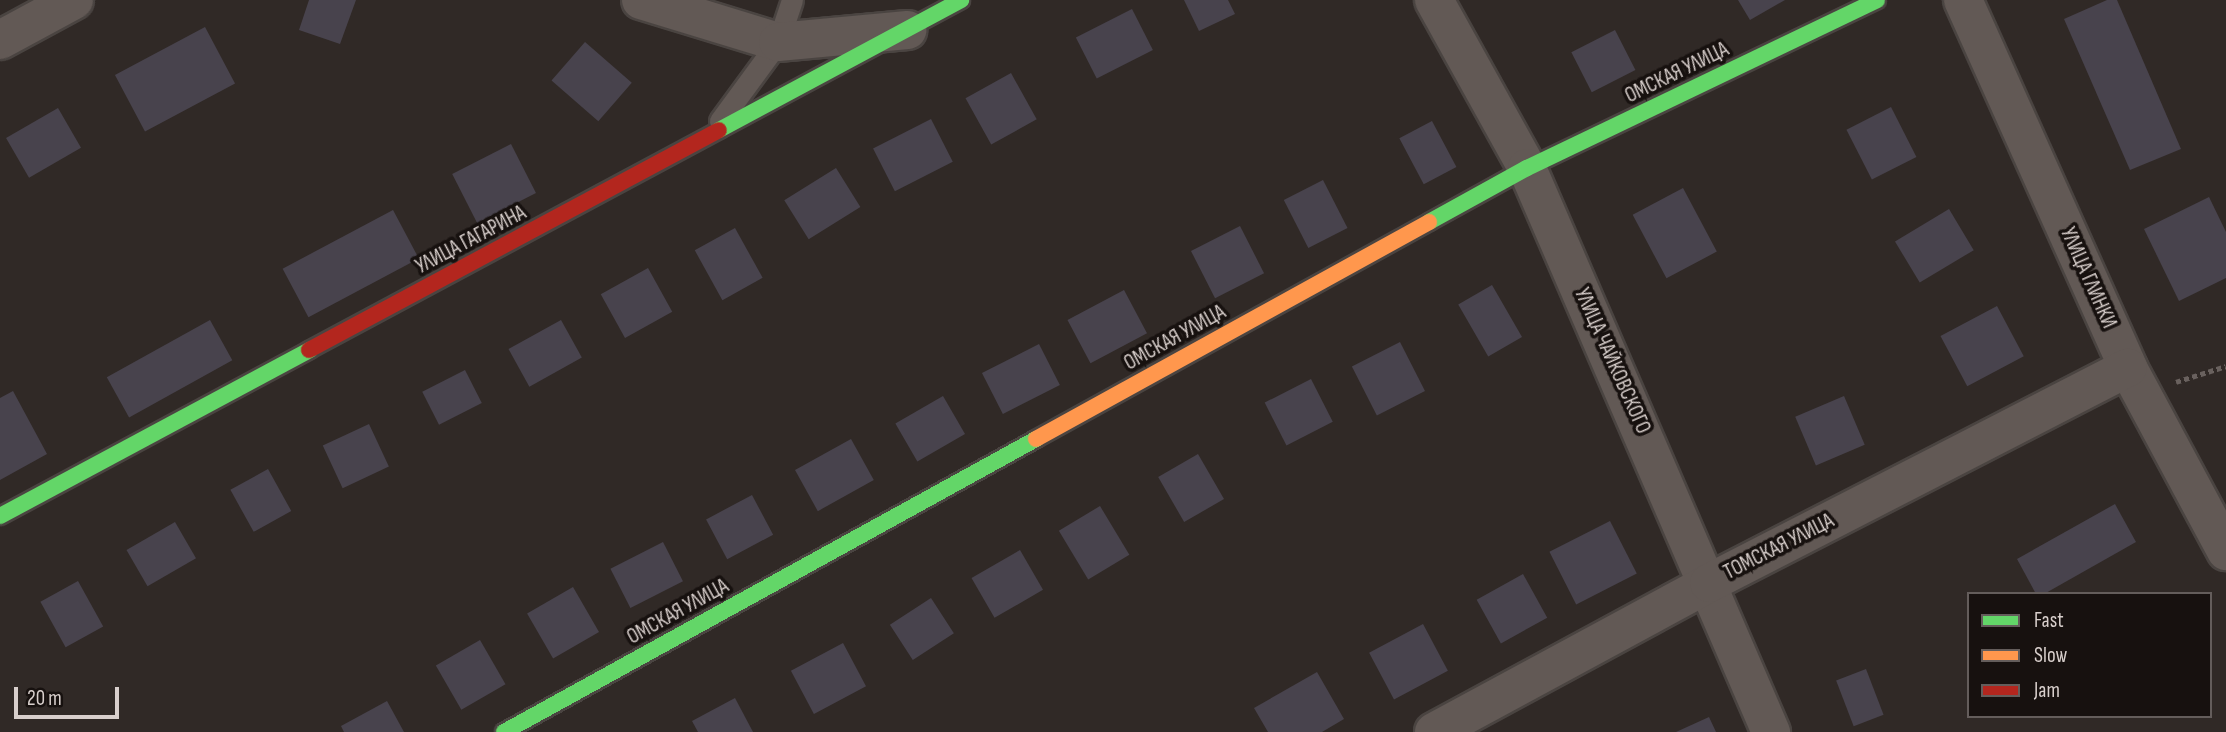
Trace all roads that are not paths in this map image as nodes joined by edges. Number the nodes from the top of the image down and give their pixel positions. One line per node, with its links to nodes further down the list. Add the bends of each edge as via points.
1 (74, 0): 9 (street)
2 (641, 0): 10 (street)
3 (792, 0): 10 (lane)
4 (961, 0): 8 (street, УЛИЦА ГАГАРИНА)
5 (1434, 0): 12 (street, УЛИЦА ЧАЙКОВСКОГО)
6 (1877, 0): 12 (street, ОМСКАЯ УЛИЦА)
7 (1963, 0): 13 (street, УЛИЦА ГЛИНКИ)
8 (906, 30): 10 (street); 11 (street, УЛИЦА ГАГАРИНА)
9 (0, 40)
10 (778, 42): 11 (lane)
11 (709, 136): 14 (street, УЛИЦА ГАГАРИНА)
12 (1527, 168): 16 (street, УЛИЦА ЧАЙКОВСКОГО); 17 (street, ОМСКАЯ УЛИЦА)
13 (2135, 381): 15 (street, УЛИЦА ГЛИНКИ); 16 (street, ТОМСКАЯ УЛИЦА)
14 (0, 516)
15 (2226, 551)
16 (1709, 583): 18 (street, ТОМСКАЯ УЛИЦА); 19 (street, УЛИЦА ЧАЙКОВСКОГО)
17 (504, 732)
18 (1434, 732)
19 (1771, 732)

